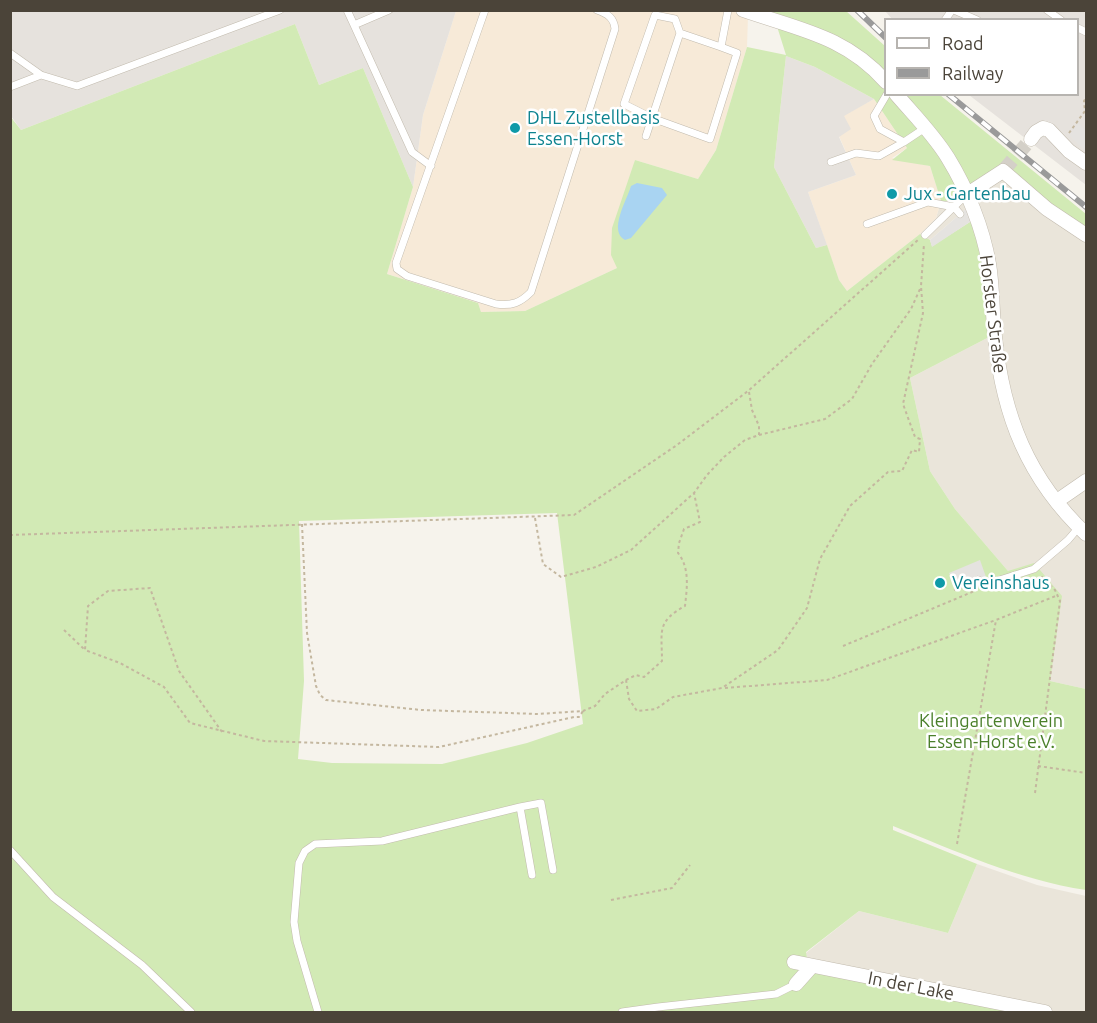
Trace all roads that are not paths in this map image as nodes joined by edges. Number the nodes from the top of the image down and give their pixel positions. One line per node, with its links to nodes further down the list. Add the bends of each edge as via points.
1 (280, 10): 9 (lane)
2 (347, 10): 11 (lane)
3 (389, 10): 11 (lane)
4 (485, 10): 27 (lane)
5 (597, 10): 27 (lane, via 610,17 615,29 531,292 523,300 508,306 496,304 407,276 397,269)
6 (728, 10): 13 (lane)
7 (743, 10): 16 (street, via 824,37 856,54)
8 (953, 10): 10 (lane)
9 (271, 12): 15 (lane, via 76,86)
10 (972, 18)
11 (354, 25): 27 (lane, via 412,152)
12 (680, 33): 13 (lane); 20 (lane); 20 (lane, via 675,19 655,15 624,104)
13 (721, 47): 20 (lane, via 737,53 710,139)
14 (10, 53): 15 (lane)
15 (41, 75): 17 (lane)
16 (884, 81)
17 (10, 87)
18 (886, 96): 24 (lane, via 874,116 879,129)
19 (898, 96): 21 (street, Horster Straße)
20 (652, 118): 22 (lane)
21 (925, 128): 24 (lane); 28 (street, Horster Straße, via 948,158)
22 (646, 136)
23 (1031, 140): 26 (street, via 1042,128 1049,130)
24 (904, 142): 25 (lane, via 879,156 856,153)
25 (831, 162)
26 (1086, 163)
27 (431, 166)
28 (966, 195): 29 (lane); 33 (street, via 1003,171 1047,209); 35 (street, Horster Straße, via 989,264 996,347 1010,417 1035,471)
29 (954, 207): 30 (lane); 31 (lane, via 928,202); 32 (lane)
30 (960, 214)
31 (867, 224)
32 (925, 235)
33 (1086, 235)
34 (1086, 481): 35 (street)
35 (1058, 501): 36 (street, Horster Straße)
36 (1083, 531): 37 (lane, via 1034,569)
37 (982, 581)
38 (520, 807): 40 (lane, via 541,803); 41 (lane); 46 (lane, via 382,840 315,844 305,850 299,863 294,922)
39 (10, 850): 45 (lane, via 53,897 142,965)
40 (554, 870)
41 (532, 875)
42 (794, 962): 43 (street, In der Lake)
43 (812, 966): 44 (street); 48 (street, In der Lake)
44 (796, 984): 47 (lane, via 776,994)
45 (191, 1012)
46 (318, 1012)
47 (622, 1012)
48 (1045, 1012)

